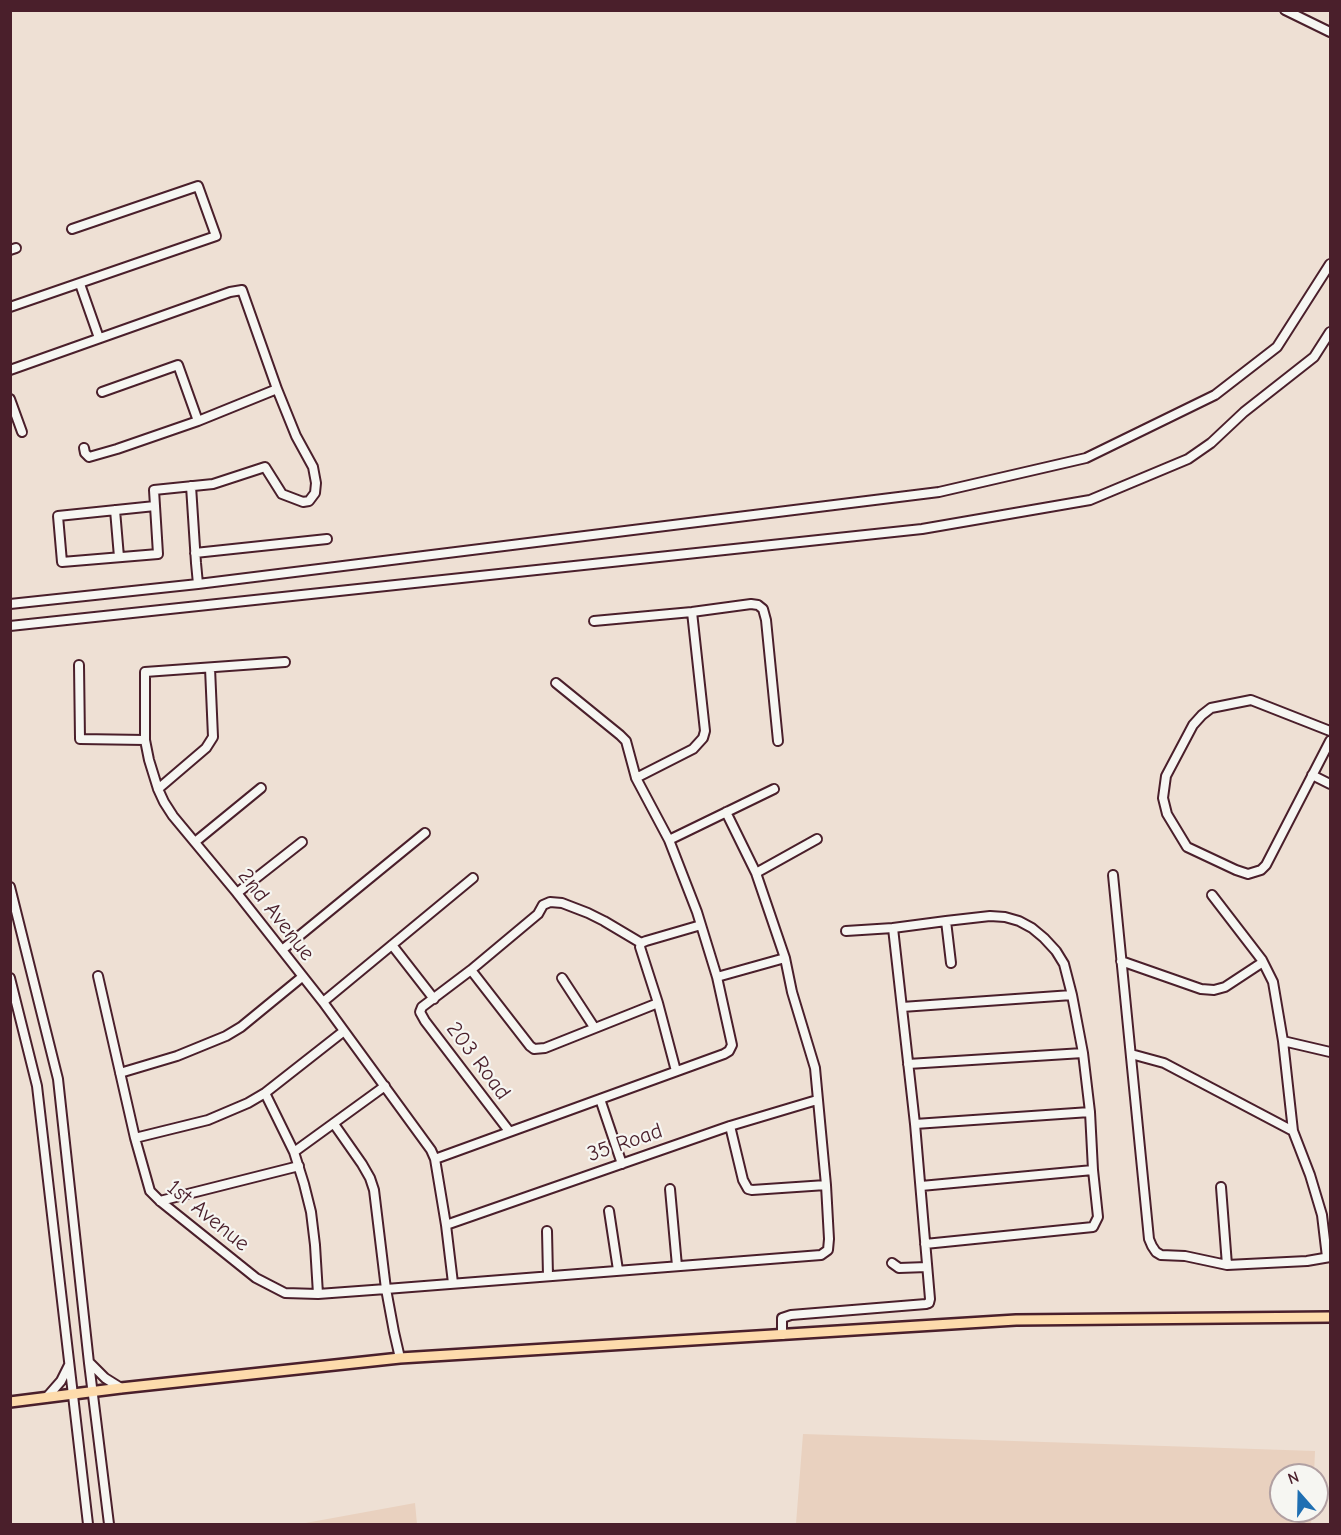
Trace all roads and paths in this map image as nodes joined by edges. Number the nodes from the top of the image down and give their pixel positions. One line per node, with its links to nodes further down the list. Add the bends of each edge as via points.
1 (1285, 10): 2 (street)
2 (1330, 32)
3 (72, 229): 5 (street, via 198,186 216,236)
4 (1330, 264): 22 (street, via 1277,347 1215,395 1086,458 939,492)
5 (80, 284): 6 (street); 8 (street)
6 (10, 307)
7 (1330, 332): 26 (street, via 1314,357 1188,459 1090,500 922,529)
8 (99, 338): 9 (street); 10 (street, via 230,292 243,291)
9 (10, 370)
10 (277, 389): 13 (street); 16 (street, via 313,466 315,493 309,501 282,494 265,467 213,484)
11 (102, 392): 13 (street, via 178,365)
12 (10, 399): 14 (street)
13 (198, 421): 15 (street, via 89,457)
14 (22, 432)
15 (84, 448)
16 (190, 486): 17 (street, via 154,490); 20 (street)
17 (155, 506): 18 (street); 21 (street, via 158,554)
18 (115, 510): 21 (street); 21 (street, via 58,516 62,562)
19 (327, 539): 20 (street)
20 (195, 553): 22 (street)
21 (119, 557)
22 (198, 584): 23 (street)
23 (10, 604)
24 (692, 612): 25 (street); 33 (street, via 751,604 763,609); 36 (street, via 703,738 693,749)
25 (594, 621)
26 (10, 626)
27 (285, 662): 29 (street)
28 (79, 665): 32 (street, via 80,739)
29 (210, 668): 32 (street, 2nd Avenue, via 145,672); 39 (street, via 213,737)
30 (556, 683): 36 (street, via 626,741)
31 (1330, 731): 35 (street, via 1251,700 1211,708 1193,725 1166,776 1163,798 1167,814 1187,847 1248,874 1266,866)
32 (145, 740): 39 (street, 2nd Avenue)
33 (778, 741)
34 (1330, 741): 35 (street)
35 (1312, 776): 37 (street)
36 (636, 778): 44 (street)
37 (1330, 784)
38 (261, 788): 45 (street)
39 (158, 789): 45 (street, 2nd Avenue, via 173,816)
40 (774, 789): 41 (street)
41 (726, 813): 44 (street); 47 (street)
42 (425, 833): 59 (street)
43 (817, 839): 47 (street)
44 (669, 840): 54 (street)
45 (195, 842): 51 (street, 2nd Avenue)
46 (302, 842): 51 (street)
47 (756, 873): 60 (street)
48 (1113, 875): 61 (street)
49 (473, 878): 58 (street)
50 (10, 887): 122 (street, via 58,1079)
51 (237, 893): 59 (street, 2nd Avenue)
52 (1212, 895): 62 (street)
53 (946, 921): 55 (street); 63 (street); 70 (street, via 1005,917 1032,928 1064,964)
54 (701, 925): 57 (street); 67 (street)
55 (893, 928): 56 (street); 74 (street)
56 (846, 931)
57 (641, 943): 64 (street, via 588,913 550,902); 73 (street)
58 (392, 945): 71 (street); 72 (street)
59 (282, 950): 66 (street, 2nd Avenue)
60 (785, 958): 67 (street); 87 (street, via 814,1068)
61 (1121, 961): 62 (street, via 1214,990); 80 (street)
62 (1263, 962): 77 (street, via 1273,982)
63 (951, 963)
64 (471, 970): 71 (street); 75 (street, via 534,1049)
65 (98, 976): 83 (street, 1st Avenue)
66 (302, 977): 72 (street, 2nd Avenue); 83 (street, via 226,1036)
67 (717, 977): 82 (street, via 732,1045 724,1054)
68 (10, 978): 123 (street, via 37,1086)
69 (562, 978): 75 (street)
70 (1072, 995): 74 (street); 79 (street)
71 (434, 999): 92 (street, 203 Road, via 422,1007 420,1012 425,1021)
72 (323, 1002): 76 (street, 2nd Avenue)
73 (658, 1003): 75 (street); 82 (street)
74 (902, 1007): 81 (street)
75 (594, 1027)
76 (344, 1031): 84 (street, 2nd Avenue); 85 (street)
77 (1283, 1041): 78 (street); 93 (street)
78 (1330, 1052)
79 (1083, 1053): 81 (street); 88 (street)
80 (1131, 1054): 93 (street, via 1164,1063); 111 (street, via 1152,1246 1161,1255)
81 (908, 1064): 90 (street)
82 (676, 1071): 86 (street)
83 (120, 1074): 94 (street, 1st Avenue)
84 (385, 1086): 89 (street); 96 (street, 2nd Avenue)
85 (265, 1093): 94 (street, via 208,1120); 95 (street)
86 (600, 1099): 92 (street); 97 (street)
87 (817, 1100): 91 (street, 35 Road); 100 (street)
88 (1090, 1112): 90 (street); 99 (street)
89 (334, 1124): 95 (street); 117 (street, via 362,1164 374,1190)
90 (915, 1124): 101 (street)
91 (730, 1126): 97 (street, 35 Road); 100 (street, via 748,1189)
92 (509, 1131): 96 (street)
93 (1293, 1131): 109 (street, via 1322,1215)
94 (135, 1138): 104 (street, 1st Avenue, via 150,1191)
95 (294, 1152): 98 (street)
96 (435, 1159): 106 (street, 2nd Avenue)
97 (622, 1164): 106 (street, 35 Road)
98 (299, 1166): 104 (street); 118 (street, via 311,1212)
99 (1093, 1170): 101 (street); 108 (street, via 1098,1217 1093,1227)
100 (826, 1185): 112 (street, 1st Avenue, via 829,1245 825,1253)
101 (921, 1186): 108 (street)
102 (1221, 1187): 111 (street)
103 (670, 1189): 112 (street)
104 (160, 1201): 118 (street, 1st Avenue, via 256,1278 285,1293)
105 (609, 1211): 114 (street)
106 (446, 1225): 116 (street, 2nd Avenue)
107 (547, 1231): 115 (street)
108 (925, 1244): 113 (street)
109 (1329, 1257): 111 (street)
110 (892, 1263): 113 (street, via 899,1268)
111 (1227, 1264)
112 (677, 1266): 114 (street, 1st Avenue)
113 (927, 1267): 120 (street, via 929,1303 791,1315 782,1318)
114 (618, 1270): 115 (street, 1st Avenue)
115 (548, 1276): 116 (street, 1st Avenue)
116 (453, 1283): 117 (street, 1st Avenue)
117 (386, 1289): 118 (street, 1st Avenue); 121 (street)
118 (318, 1294)
119 (1330, 1317): 120 (main road, via 1016,1320)
120 (782, 1335): 121 (main road)
121 (400, 1358): 124 (main road)
122 (89, 1363): 124 (street); 125 (street)
123 (70, 1364): 126 (street); 127 (street, via 61,1382)
124 (121, 1388): 125 (main road)
125 (93, 1392): 126 (main road); 130 (street)
126 (73, 1394): 127 (main road); 129 (street)
127 (46, 1397): 128 (main road)
128 (10, 1401)
129 (88, 1524)
130 (109, 1524)

